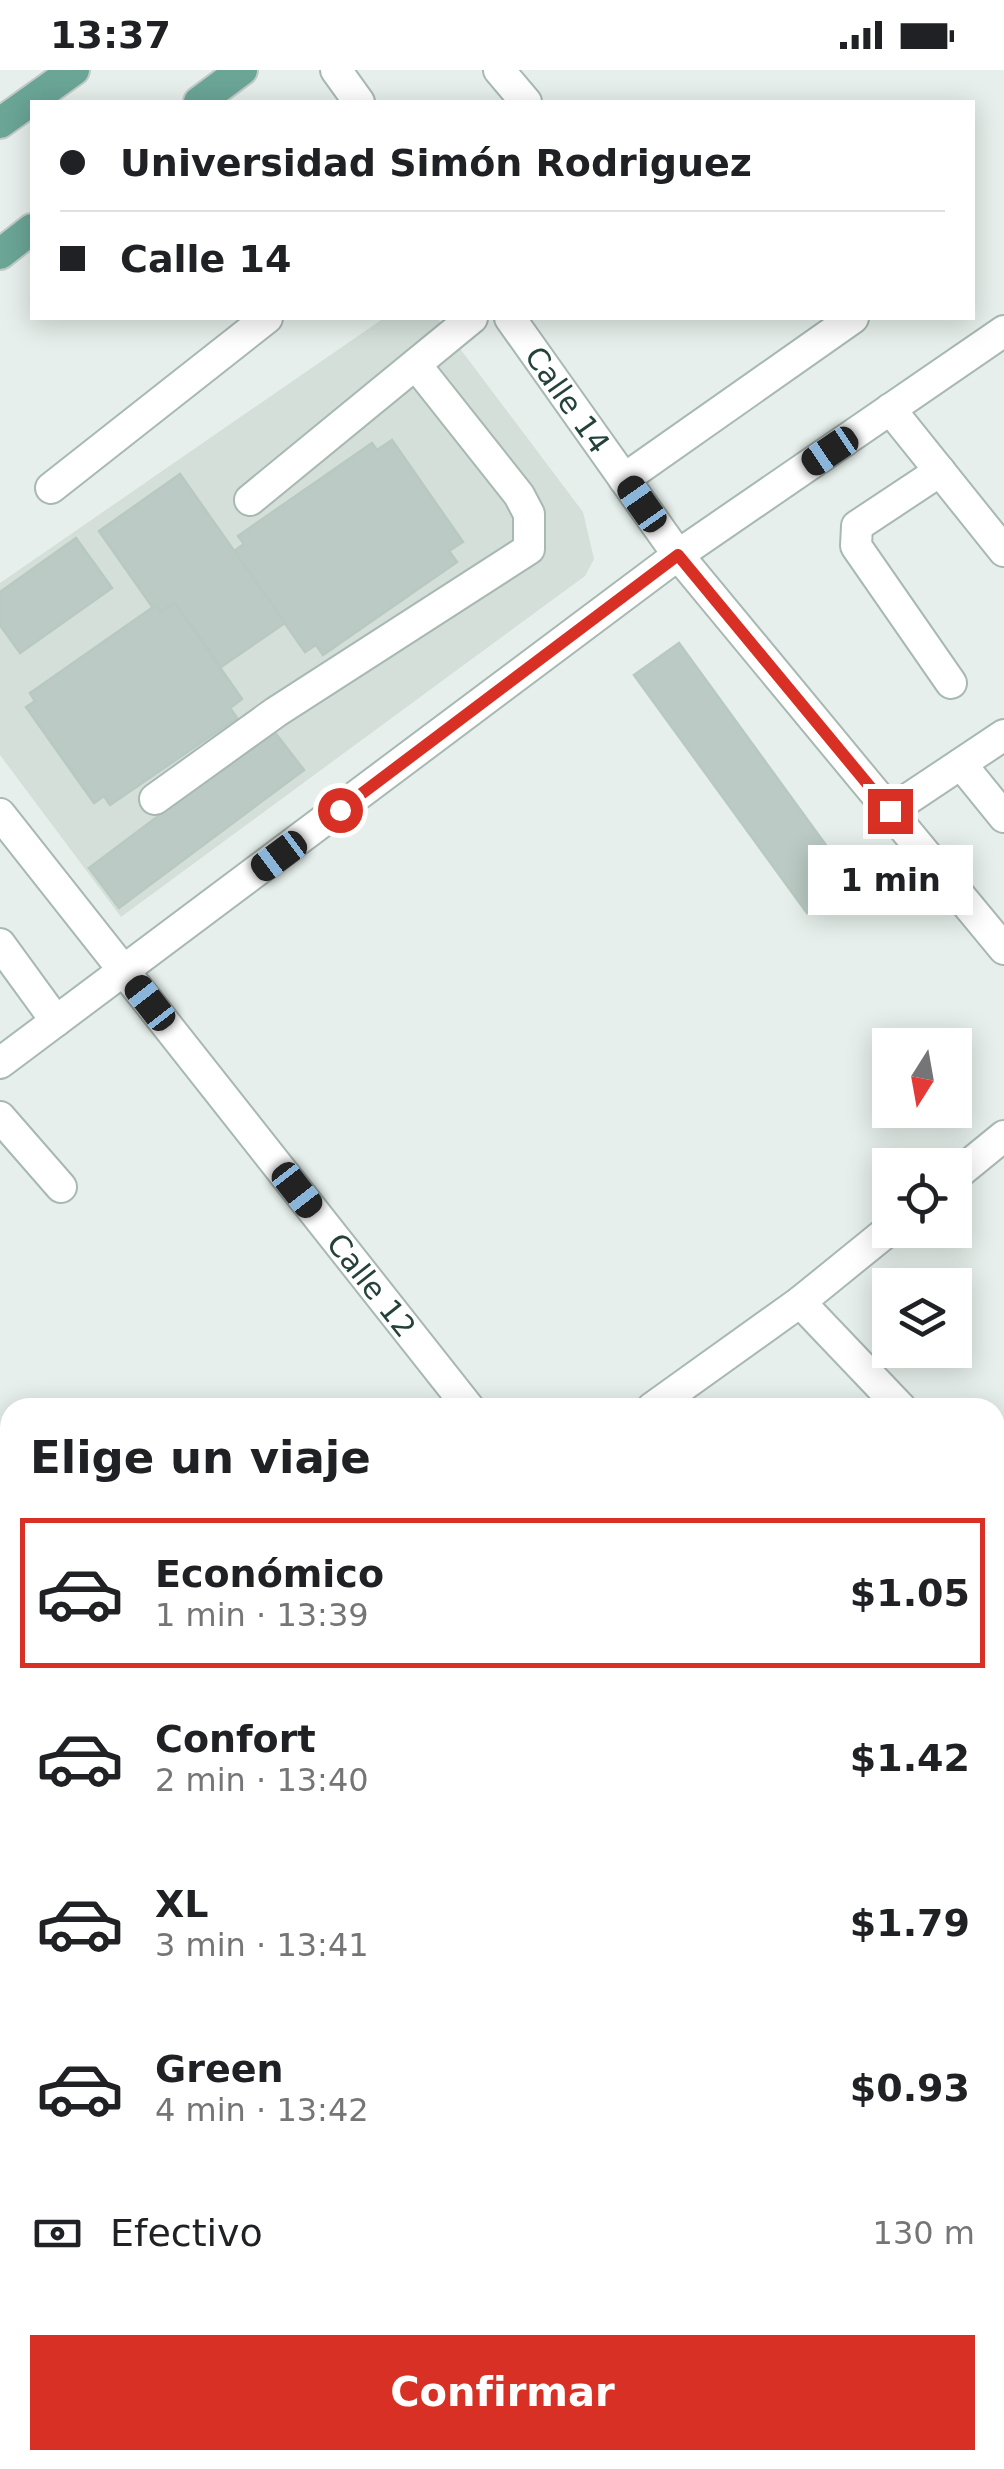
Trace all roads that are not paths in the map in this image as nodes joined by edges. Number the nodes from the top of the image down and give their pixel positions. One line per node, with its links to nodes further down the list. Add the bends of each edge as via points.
1 (74, 70): 5 (main road)
2 (242, 70): 6 (main road)
3 (336, 70): 7 (street)
4 (500, 70): 8 (street)
5 (33, 100)
6 (202, 100)
7 (358, 100)
8 (524, 100)
9 (30, 102): 10 (main road)
10 (0, 124)
11 (30, 231): 12 (main road)
12 (0, 254)
13 (264, 320): 22 (street)
14 (470, 320): 18 (street)
15 (511, 320): 21 (street, Calle 14)
16 (850, 320): 21 (street)
17 (1004, 331): 19 (street)
18 (416, 364): 23 (street); 29 (street, via 519,495 529,514 529,549 276,712)
19 (890, 409): 20 (street); 25 (street)
20 (940, 471): 24 (street); 26 (street, via 857,526 856,546)
21 (624, 479): 25 (street, Calle 14)
22 (51, 488)
23 (250, 500)
24 (1004, 552)
25 (678, 555): 30 (street, Calle 14); 35 (street)
26 (951, 683)
27 (1004, 735): 28 (street)
28 (961, 764): 30 (street); 32 (street)
29 (155, 799)
30 (890, 811): 34 (street, Calle 14)
31 (0, 814): 35 (street, Calle 12)
32 (1004, 817)
33 (0, 944): 36 (street)
34 (1004, 949)
35 (125, 972): 36 (street); 44 (street, Calle 12)
36 (56, 1020): 37 (street)
37 (0, 1063)
38 (0, 1117): 41 (street)
39 (1004, 1136): 40 (street)
40 (972, 1162)
41 (61, 1187)
42 (872, 1243): 43 (street)
43 (800, 1302): 45 (street); 46 (street)
44 (461, 1398)
45 (666, 1398)
46 (891, 1398)

